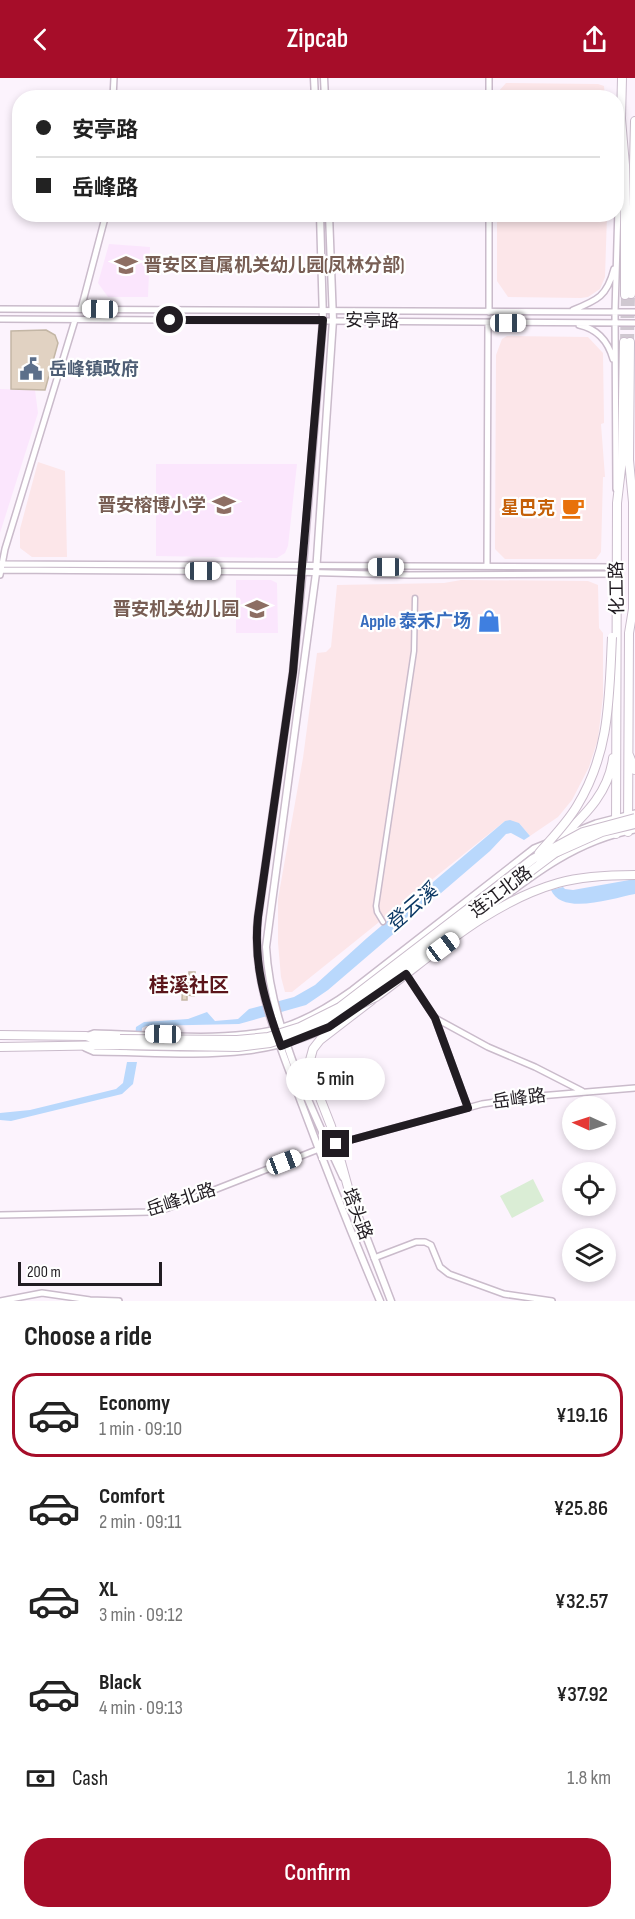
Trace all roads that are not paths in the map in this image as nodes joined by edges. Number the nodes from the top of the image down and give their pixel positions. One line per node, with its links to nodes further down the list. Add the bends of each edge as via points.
1 (635, 121): 2 (highway, via 628,294)
2 (624, 147)
3 (104, 222): 10 (main road)
4 (320, 222): 11 (main road)
5 (329, 222): 12 (main road, 塔头路)
6 (489, 222): 13 (main road)
7 (617, 222): 8 (main road)
8 (616, 258): 14 (main road, via 605,292); 15 (main road)
9 (0, 308): 10 (main road, 安亭路)
10 (81, 309): 11 (main road, 安亭路)
11 (323, 310): 12 (main road, 安亭路); 19 (main road)
12 (333, 310): 13 (main road, 安亭路); 20 (main road, 塔头路)
13 (489, 312): 14 (main road, 安亭路)
14 (569, 312): 15 (main road, 安亭路)
15 (615, 312): 16 (main road, 安亭路); 23 (main road)
16 (635, 312)
17 (0, 319): 18 (main road, 安亭路)
18 (75, 320): 19 (main road, 安亭路); 30 (main road)
19 (323, 320): 20 (main road, 安亭路); 31 (main road)
20 (333, 320): 21 (main road, 安亭路); 32 (main road, 塔头路)
21 (488, 323): 22 (main road, 安亭路); 29 (main road)
22 (569, 323): 23 (main road, 安亭路); 25 (main road, via 599,334 606,341)
23 (615, 323): 24 (main road, 安亭路); 25 (main road)
24 (635, 323)
25 (615, 366): 28 (main road)
26 (635, 483): 27 (main road)
27 (633, 502): 28 (highway, 化工路, via 627,342); 34 (highway, 化工路)
28 (617, 503): 33 (highway, 化工路)
29 (487, 566): 32 (main road); 33 (main road)
30 (0, 567): 31 (main road); 35 (main road)
31 (303, 569): 32 (main road); 57 (main road, via 256,932 259,974)
32 (317, 570): 33 (main road); 56 (main road, 塔头路, via 266,941)
33 (616, 570): 37 (highway, 化工路)
34 (634, 574): 38 (highway, 化工路)
35 (0, 575)
36 (416, 598): 51 (street, via 414,651 376,906)
37 (615, 607): 40 (highway, 化工路); 49 (highway, bridge, via 603,749 576,808)
38 (633, 609): 39 (highway); 41 (highway, 化工路, via 629,633)
39 (635, 623)
40 (617, 715): 44 (highway, 化工路); 48 (highway, via 607,782 593,805)
41 (628, 749): 42 (highway); 43 (highway, 化工路)
42 (635, 770)
43 (632, 815): 44 (main road); 46 (highway, 化工路); 49 (highway, 连江北路, bridge, via 583,832)
44 (616, 817): 47 (highway, 化工路); 48 (main road)
45 (635, 824): 54 (highway, 连江北路, bridge, via 585,838 546,859)
46 (631, 831): 47 (main road)
47 (616, 834): 52 (main road, via 578,848 537,872)
48 (564, 835): 56 (main road, via 534,848 339,999)
49 (533, 859): 60 (highway, 连江北路, bridge, via 340,1007 300,1028 237,1040)
50 (635, 874): 53 (highway, bridge, via 570,880 516,899 491,912)
51 (383, 922)
52 (406, 974): 55 (main road); 61 (main road, via 329,1027)
53 (376, 997): 54 (highway, bridge); 67 (highway, bridge, via 320,1040 311,1053 311,1075)
54 (342, 1012): 60 (highway, 连江北路, bridge, via 302,1033 254,1046)
55 (435, 1018): 65 (main road); 66 (main road)
56 (282, 1027): 57 (main road); 61 (main road, 塔头路)
57 (275, 1029): 59 (main road, via 238,1035); 61 (main road)
58 (0, 1035): 59 (highway, 连江北路)
59 (86, 1036): 60 (highway, 连江北路)
60 (119, 1042): 63 (highway, 连江北路)
61 (284, 1045): 63 (main road, via 224,1052 94,1052); 68 (main road, 塔头路); 69 (main road, 塔头路)
62 (0, 1047): 63 (highway, 连江北路)
63 (86, 1048)
64 (635, 1088): 65 (main road, 岳峰路)
65 (583, 1092): 66 (main road, 岳峰路)
66 (468, 1108): 67 (main road, 岳峰路)
67 (336, 1144): 69 (highway)
68 (319, 1149): 70 (main road, 岳峰北路, via 151,1212); 75 (main road, 塔头路)
69 (349, 1191): 71 (main road, 塔头路)
70 (0, 1215)
71 (374, 1258): 72 (main road, via 425,1242 449,1274); 76 (main road, 塔头路)
72 (510, 1298): 77 (main road)
73 (0, 1301): 74 (main road, via 42,1293)
74 (119, 1301)
75 (380, 1301)
76 (391, 1301)
77 (552, 1301)

